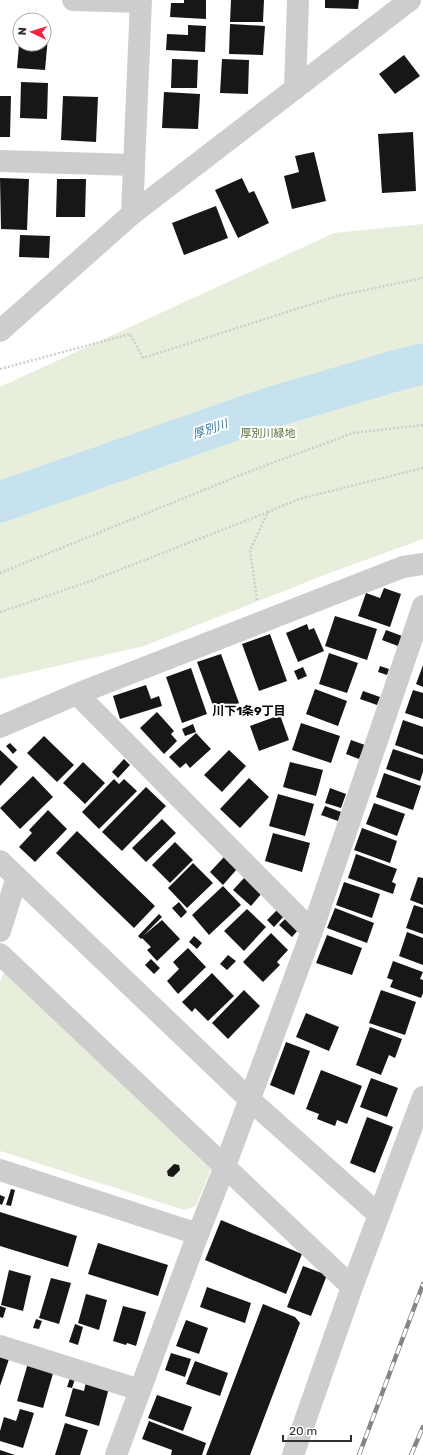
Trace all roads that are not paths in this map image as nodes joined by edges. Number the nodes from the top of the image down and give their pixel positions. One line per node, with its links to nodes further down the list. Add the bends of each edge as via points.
1 (73, 0): 4 (street)
2 (298, 0): 5 (street)
3 (410, 0): 5 (street)
4 (140, 1): 7 (street)
5 (295, 89): 8 (street)
6 (0, 161): 7 (street)
7 (134, 165): 8 (street)
8 (132, 214): 9 (street)
9 (0, 331)
10 (423, 564): 12 (street, via 403,567)
11 (423, 606): 17 (street)
12 (77, 694): 13 (street); 17 (street)
13 (0, 727)
14 (0, 861): 15 (street)
15 (16, 877): 16 (street); 20 (street)
16 (0, 931)
17 (312, 931): 20 (street)
18 (0, 954): 21 (street)
19 (423, 1097): 23 (street)
20 (249, 1099): 21 (street); 23 (street)
21 (225, 1166): 24 (street); 25 (street)
22 (0, 1170): 24 (street)
23 (379, 1215): 25 (street)
24 (198, 1234): 27 (street)
25 (352, 1287): 29 (street)
26 (0, 1346): 27 (street)
27 (140, 1390): 28 (street)
28 (116, 1455)
29 (293, 1455)

